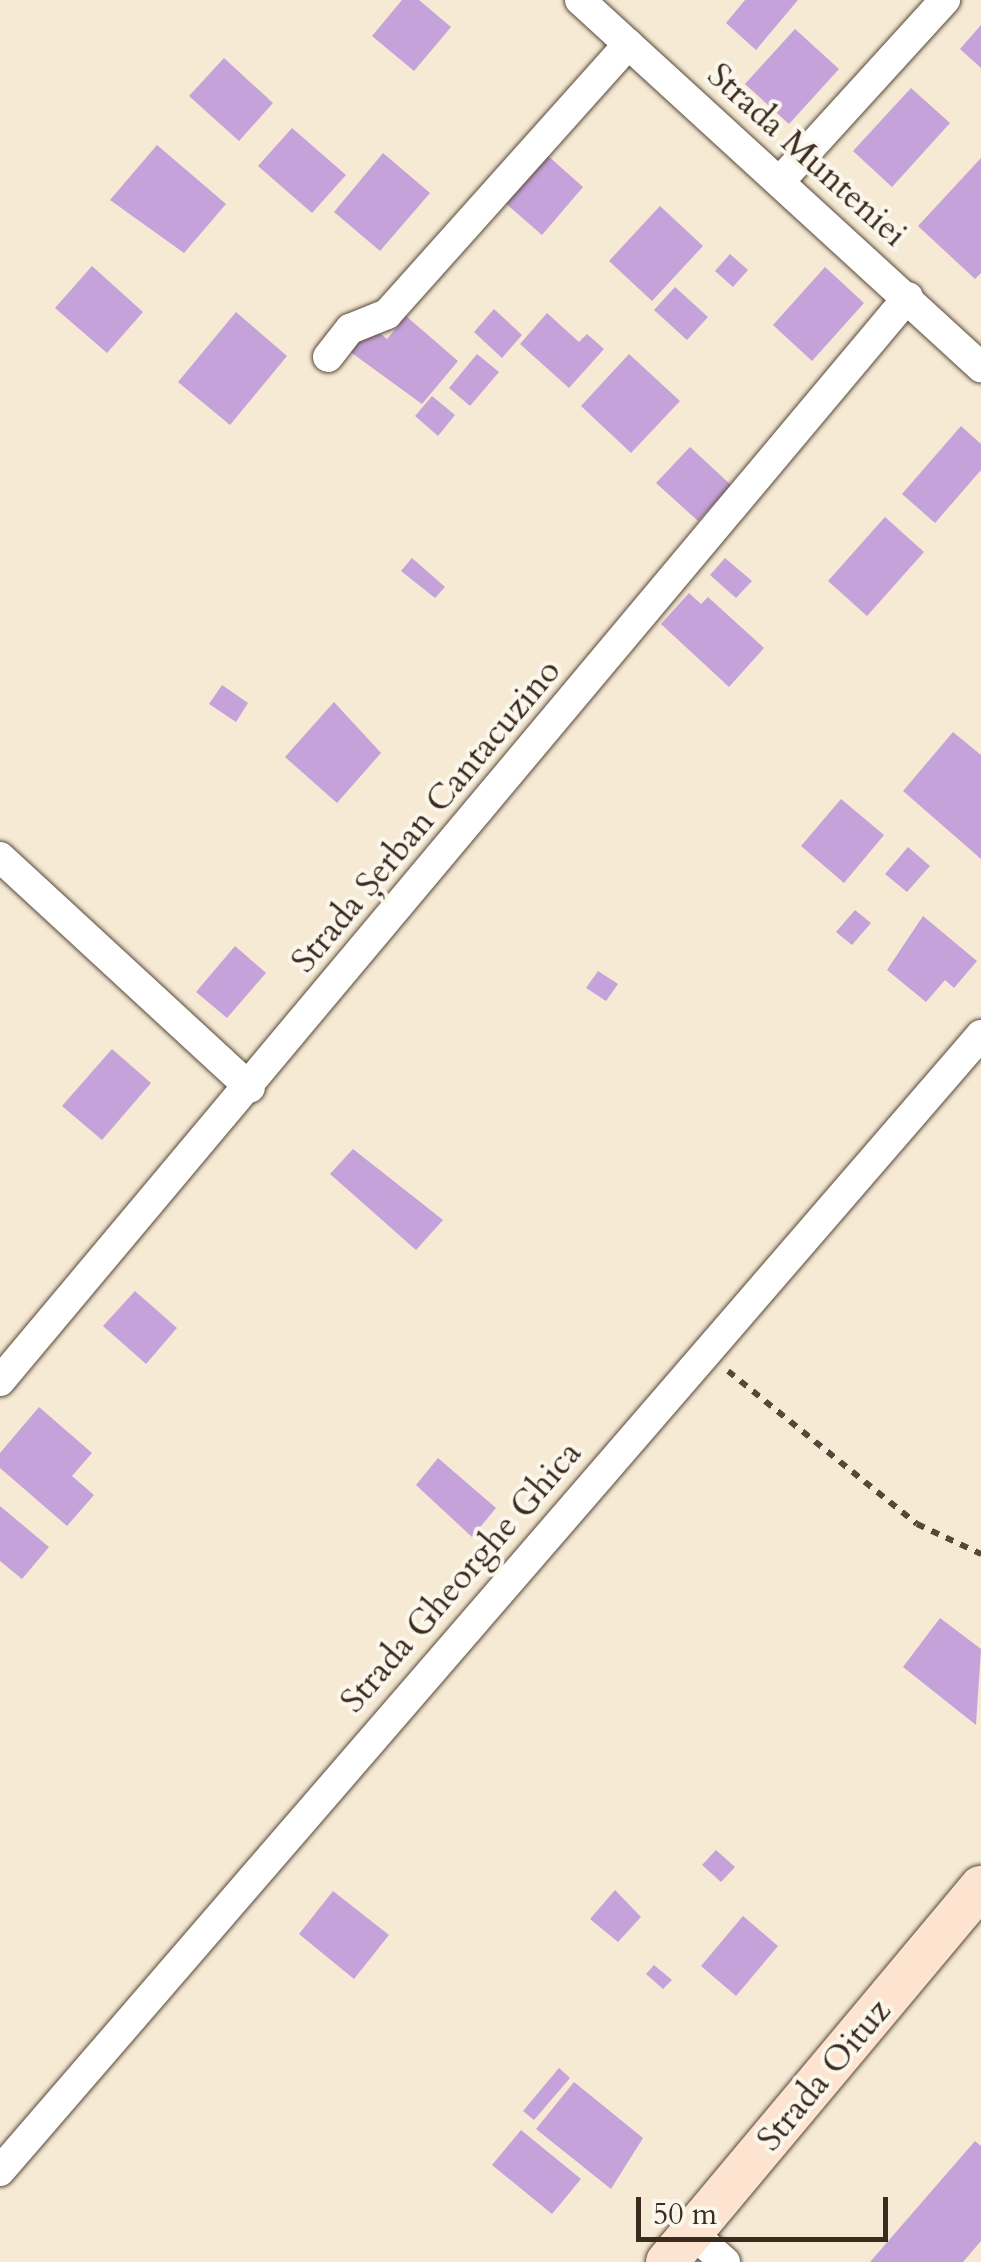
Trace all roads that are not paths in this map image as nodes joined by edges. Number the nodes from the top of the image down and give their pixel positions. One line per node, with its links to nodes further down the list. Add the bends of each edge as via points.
1 (580, 0): 3 (street, Strada Munteniei)
2 (945, 0): 4 (street)
3 (628, 44): 4 (street, Strada Munteniei); 6 (street, via 387,314 350,329)
4 (782, 180): 5 (street, Strada Munteniei)
5 (908, 297): 7 (street, Strada Munteniei); 10 (street, Strada Șerban Cantacuzino)
6 (328, 357)
7 (981, 367)
8 (0, 857): 10 (street)
9 (981, 1034): 13 (street, Strada Gheorghe Ghica)
10 (250, 1088): 11 (street, Strada Șerban Cantacuzino)
11 (0, 1381)
12 (981, 1888): 14 (main road, Strada Oituz)
13 (0, 2171)
14 (679, 2247): 15 (street)
15 (726, 2262)

